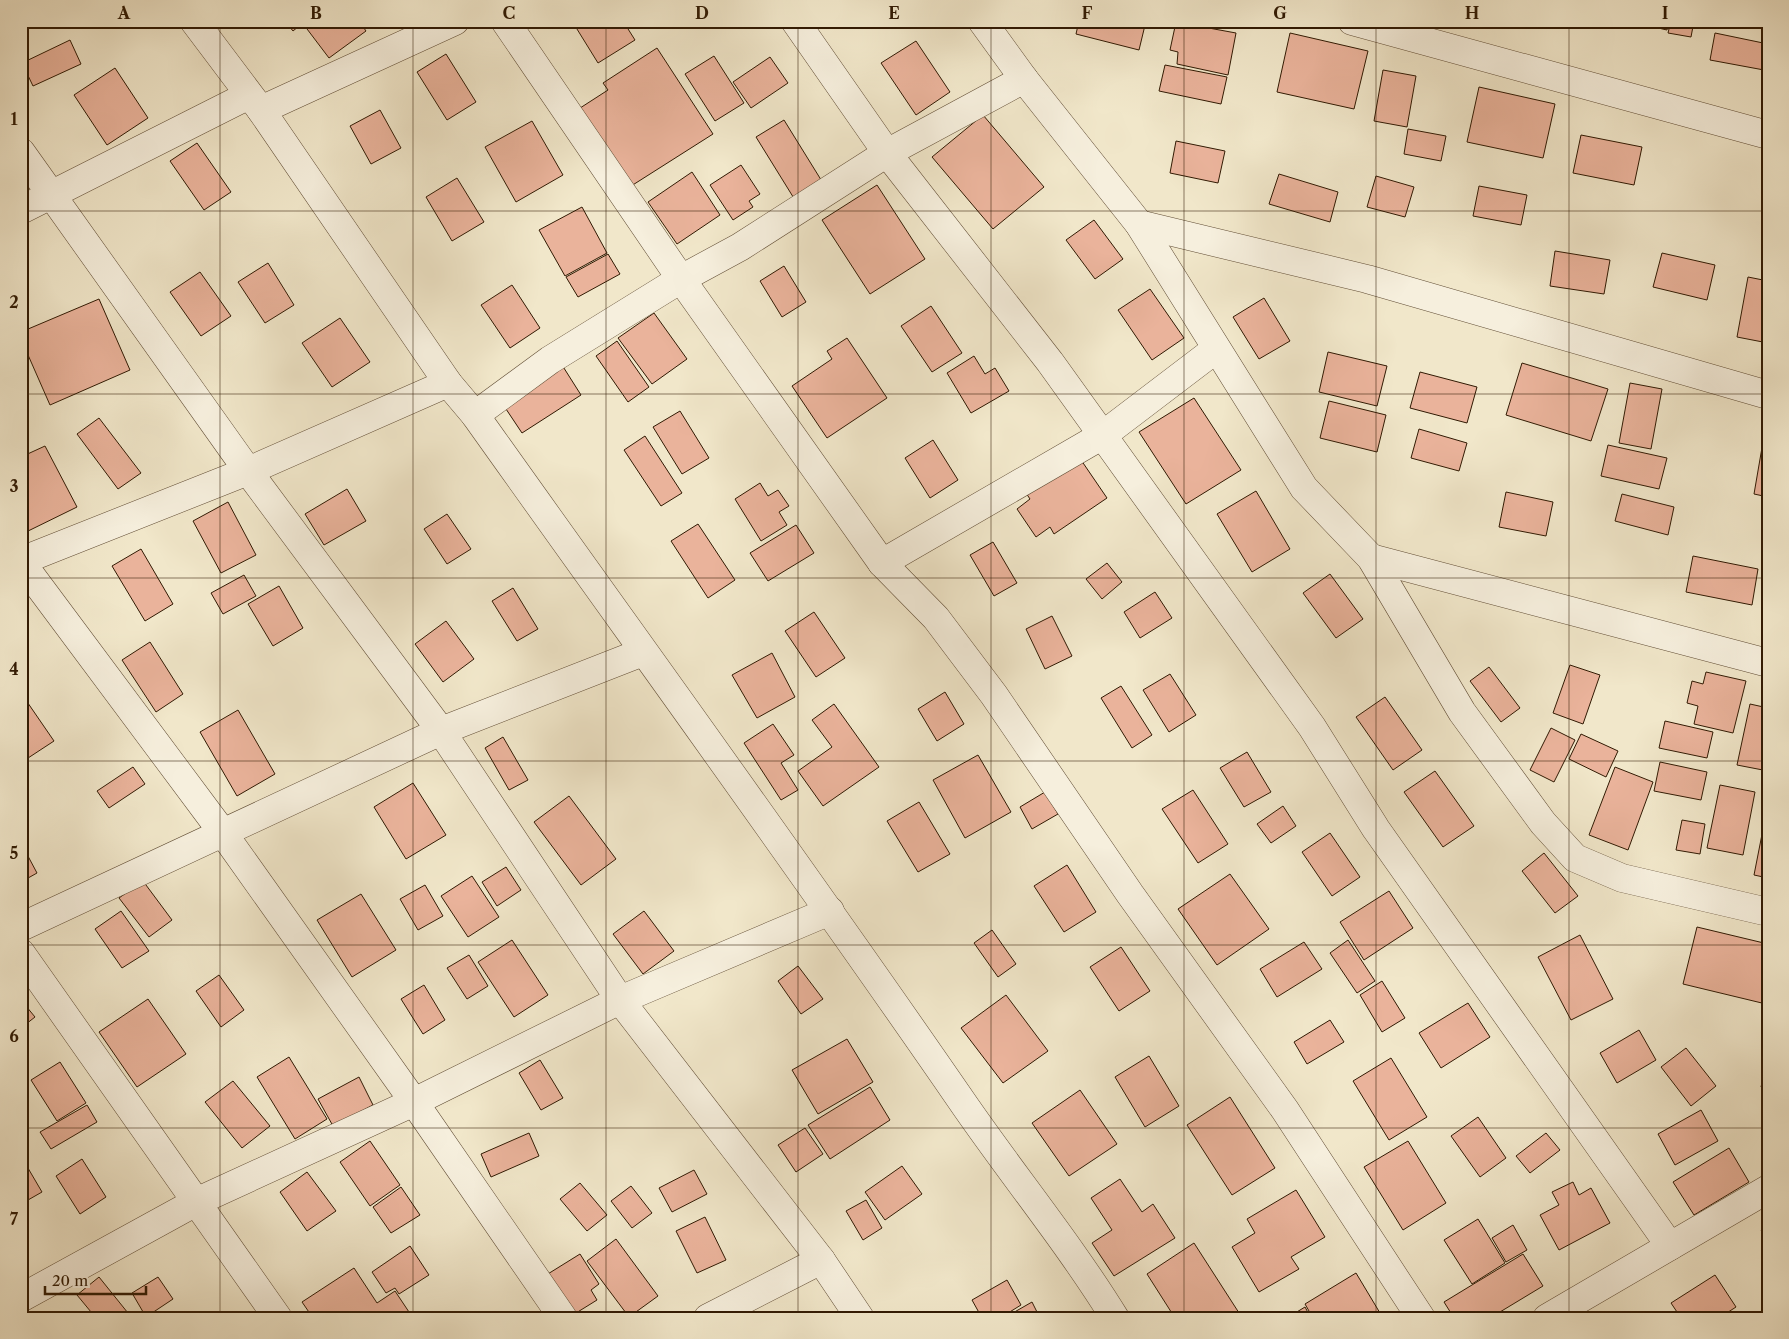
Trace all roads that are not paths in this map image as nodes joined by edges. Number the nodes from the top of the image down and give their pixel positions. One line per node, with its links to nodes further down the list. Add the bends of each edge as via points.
1 (194, 21): 8 (street)
2 (455, 21): 8 (street)
3 (505, 21): 15 (street)
4 (795, 21): 11 (street)
5 (982, 21): 7 (street)
6 (1352, 21): 9 (street)
7 (1024, 78): 11 (street); 14 (street)
8 (255, 103): 12 (street); 17 (street)
9 (1768, 135)
10 (21, 152): 12 (street)
11 (887, 153): 15 (street, via 740,247); 20 (street)
12 (52, 194): 13 (street); 21 (street)
13 (21, 210)
14 (1139, 224): 16 (street); 18 (street, via 1367,279)
15 (681, 279): 19 (street, via 550,360); 24 (street)
16 (1216, 350): 20 (street); 22 (street, via 1304,488)
17 (448, 383): 19 (street); 21 (street)
18 (1768, 394)
19 (475, 415): 25 (street)
20 (1103, 435): 24 (street); 37 (street, via 1312,727 1376,829)
21 (248, 471): 23 (street); 27 (street)
22 (1371, 558): 26 (street); 30 (street, via 1462,712 1543,823 1575,858 1622,878)
23 (21, 562): 28 (street)
24 (882, 563): 45 (street, via 936,618 994,695 1130,894 1284,1110)
25 (643, 652): 27 (street); 29 (street)
26 (1768, 664)
27 (440, 731): 28 (street); 33 (street)
28 (223, 833): 31 (street); 34 (street)
29 (830, 911): 33 (street); 44 (street, via 978,1126 1096,1286)
30 (1768, 912)
31 (21, 927)
32 (21, 953): 36 (street)
33 (620, 1000): 34 (street); 38 (street)
34 (414, 1102): 36 (street); 41 (street)
35 (1768, 1189): 37 (street)
36 (196, 1202): 39 (street); 40 (street)
37 (1670, 1246): 46 (street)
38 (821, 1260): 42 (street); 43 (street)
39 (21, 1298)
40 (278, 1318)
41 (563, 1318)
42 (708, 1318)
43 (860, 1318)
44 (1115, 1318)
45 (1421, 1318)
46 (1547, 1318)

